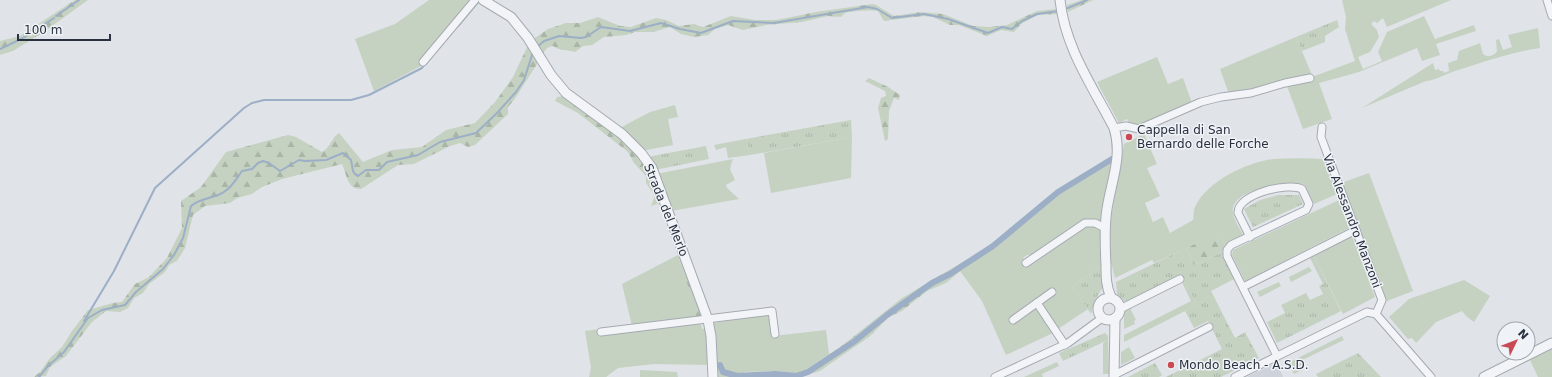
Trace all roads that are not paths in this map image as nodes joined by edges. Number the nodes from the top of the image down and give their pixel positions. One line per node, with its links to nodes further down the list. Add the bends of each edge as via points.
1 (475, 0): 6 (street)
2 (483, 0): 22 (street, Strada del Merlo, via 511,17 531,42 554,80 570,98 622,134 649,163)
3 (1547, 0): 5 (street)
4 (1061, 7): 9 (street, via 1075,56)
5 (1552, 16)
6 (422, 62)
7 (1310, 78): 9 (street, via 1201,102 1139,129 1126,126)
8 (1322, 127): 11 (street, Via Alessandro Manzoni, via 1321,136)
9 (1114, 128): 10 (street, via 1118,156 1107,208)
10 (1106, 228): 13 (street, via 1095,223 1085,223); 17 (street)
11 (1356, 230): 15 (street); 20 (street, Via Alessandro Manzoni, via 1382,300)
12 (1250, 237): 12 (street, via 1308,209 1309,204 1302,189 1276,188 1259,193 1241,203 1238,212); 15 (street, via 1227,250)
13 (1026, 263)
14 (1180, 279): 19 (street)
15 (1243, 287): 29 (street)
16 (1052, 292): 18 (street)
17 (1108, 298): 19 (street); 21 (street, via 1098,304)
18 (1037, 303): 23 (street); 28 (street)
19 (1122, 306): 21 (street)
20 (1375, 313): 29 (street, via 1362,313); 34 (street)
21 (1106, 317): 28 (street, via 1092,324 1078,338); 30 (street, via 1114,333)
22 (708, 320): 25 (street); 26 (street, via 772,311); 31 (street, Strada del Merlo)
23 (1014, 320)
24 (1209, 327): 30 (street)
25 (601, 332)
26 (775, 334)
27 (1552, 343): 35 (street)
28 (1066, 345): 32 (street)
29 (1277, 356): 33 (street)
30 (1114, 376)
31 (713, 377)
32 (995, 377)
33 (1235, 377)
34 (1431, 377)
35 (1484, 377)

